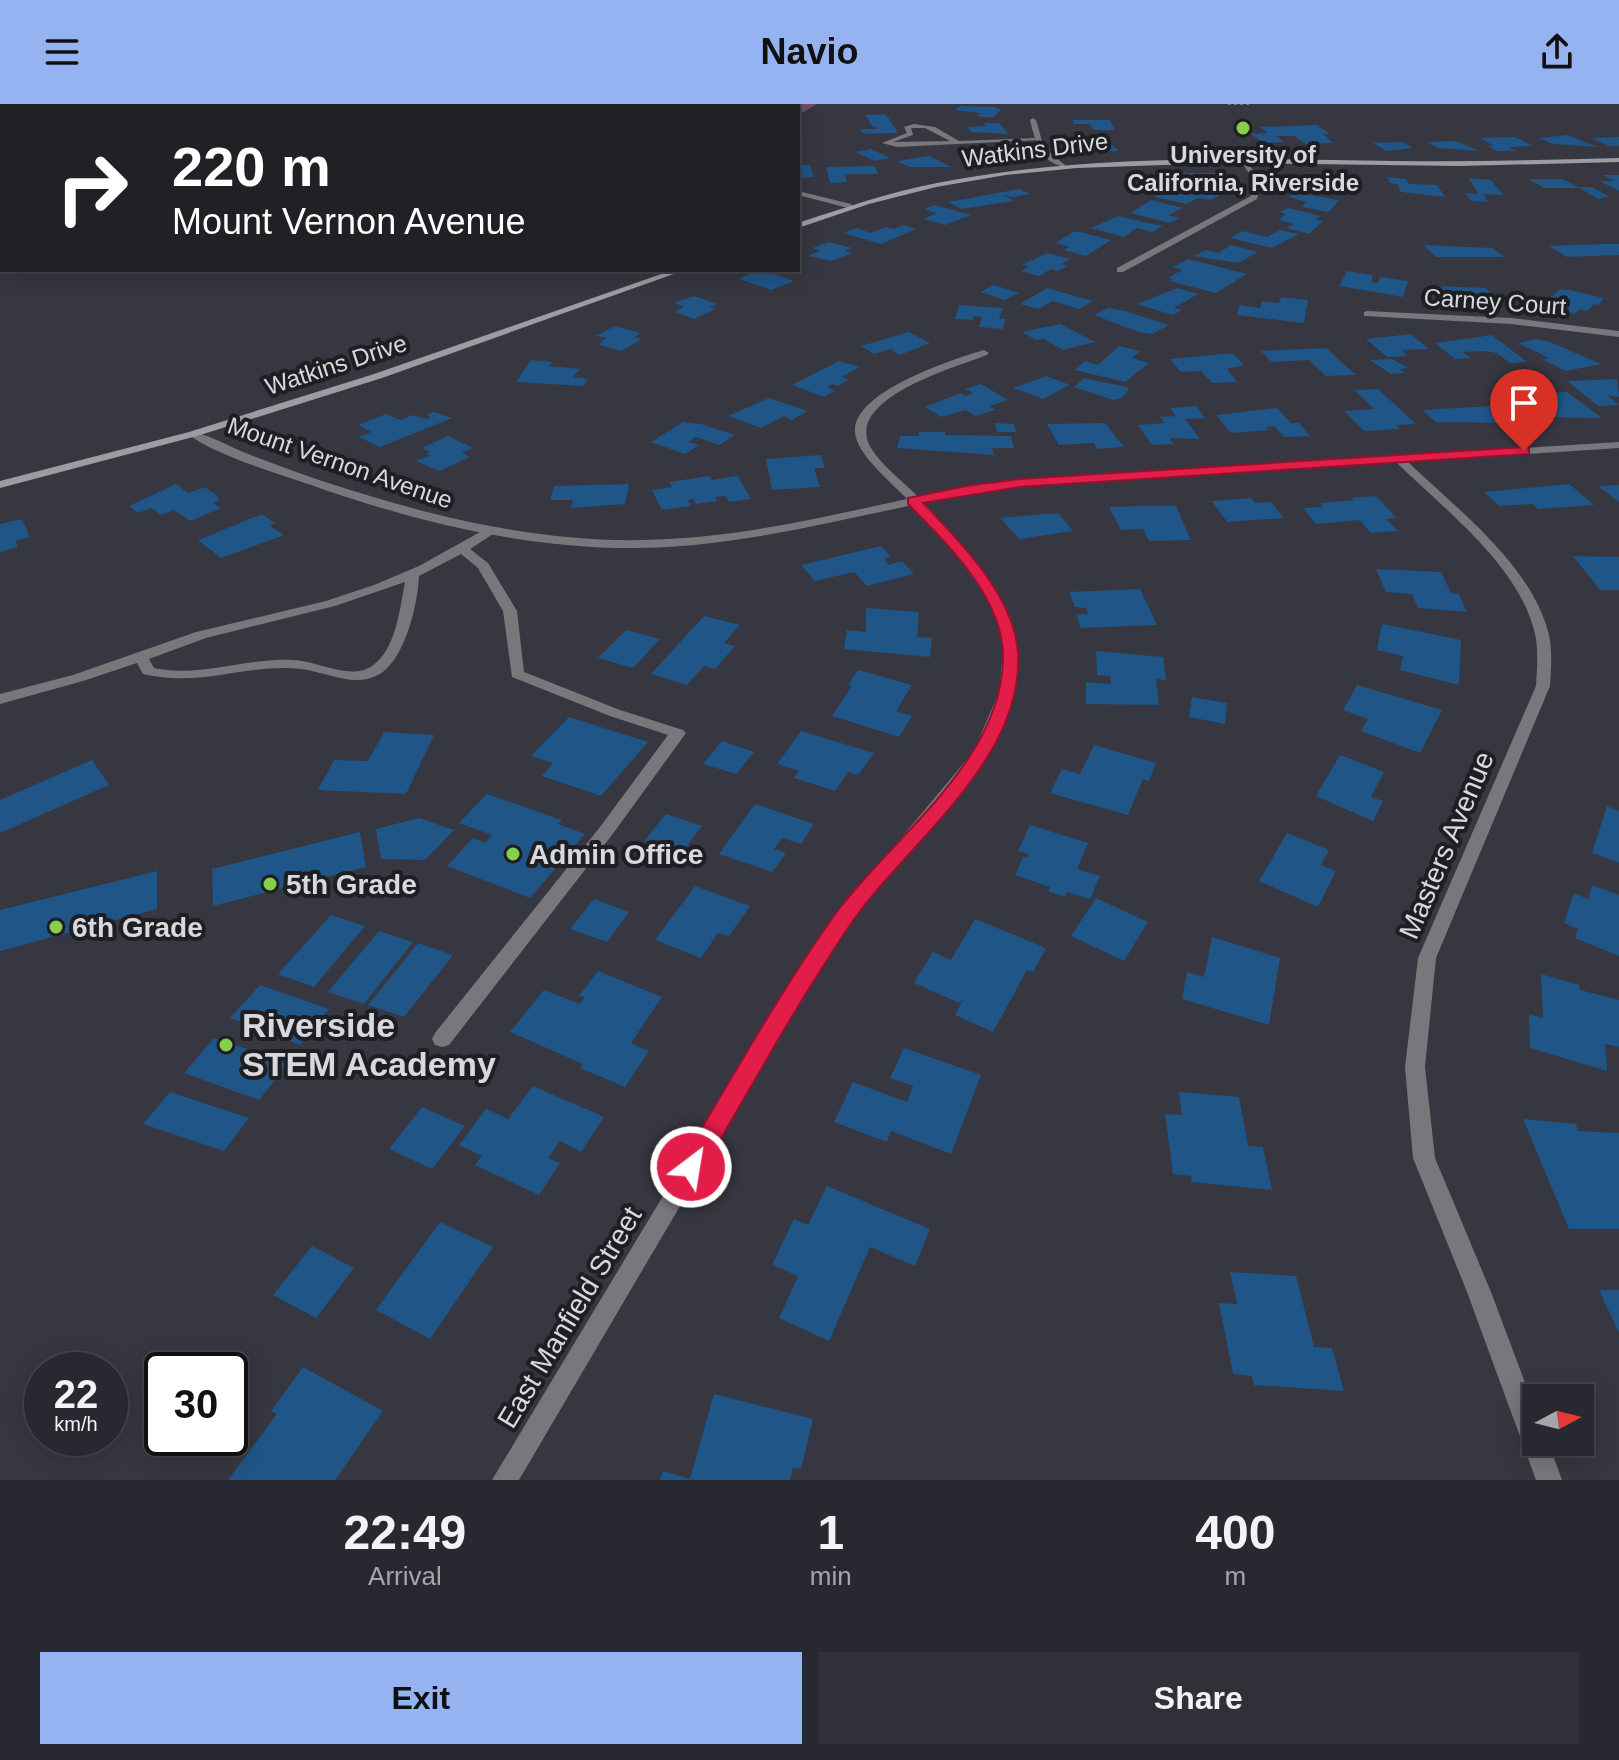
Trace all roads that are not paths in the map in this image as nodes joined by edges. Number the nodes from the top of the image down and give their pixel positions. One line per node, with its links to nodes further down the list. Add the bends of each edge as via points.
1 (1033, 120): 2 (street)
2 (1037, 140): 3 (street); 6 (street)
3 (956, 142): 3 (street, via 897,145 885,143 908,137 907,127 915,125)
4 (1619, 160): 5 (main road, Watkins Drive, via 1487,165)
5 (1244, 161): 6 (main road, Watkins Drive); 10 (street, via 1258,181 1254,197)
6 (1063, 166): 8 (main road, Watkins Drive, via 925,186)
7 (800, 194): 8 (street)
8 (848, 206): 9 (main road, Watkins Drive)
9 (800, 225)
10 (1120, 270)
11 (675, 272): 15 (main road, Watkins Drive)
12 (1367, 314): 13 (street, Carney Court, via 1537,323)
13 (1619, 334)
14 (984, 353): 19 (street, East Manfield Street, via 891,392 860,418 861,443)
15 (193, 434): 18 (main road, Watkins Drive); 20 (street, Mount Vernon Avenue, via 245,459 401,512)
16 (1619, 445): 17 (street, Mount Vernon Avenue)
17 (1398, 458): 19 (street, Mount Vernon Avenue, via 1019,483); 27 (street, Masters Avenue, via 1506,569 1539,623 1545,652 1543,686 1427,958 1415,1067 1424,1158)
18 (0, 485)
19 (913, 501): 20 (street, Mount Vernon Avenue, via 710,540 608,543); 26 (street, East Manfield Street, via 959,548 1007,629 1008,686 997,721 973,764 845,917 800,985)
20 (489, 531): 21 (street)
21 (463, 549): 22 (street); 25 (street, via 483,566 510,611 517,674 678,733)
22 (413, 577): 23 (street, via 308,610 169,643); 23 (street, via 404,620 385,663 369,674 349,677 298,664 177,676 148,671)
23 (141, 657): 24 (street)
24 (0, 699)
25 (442, 1039)
26 (505, 1480)
27 (1549, 1480)

